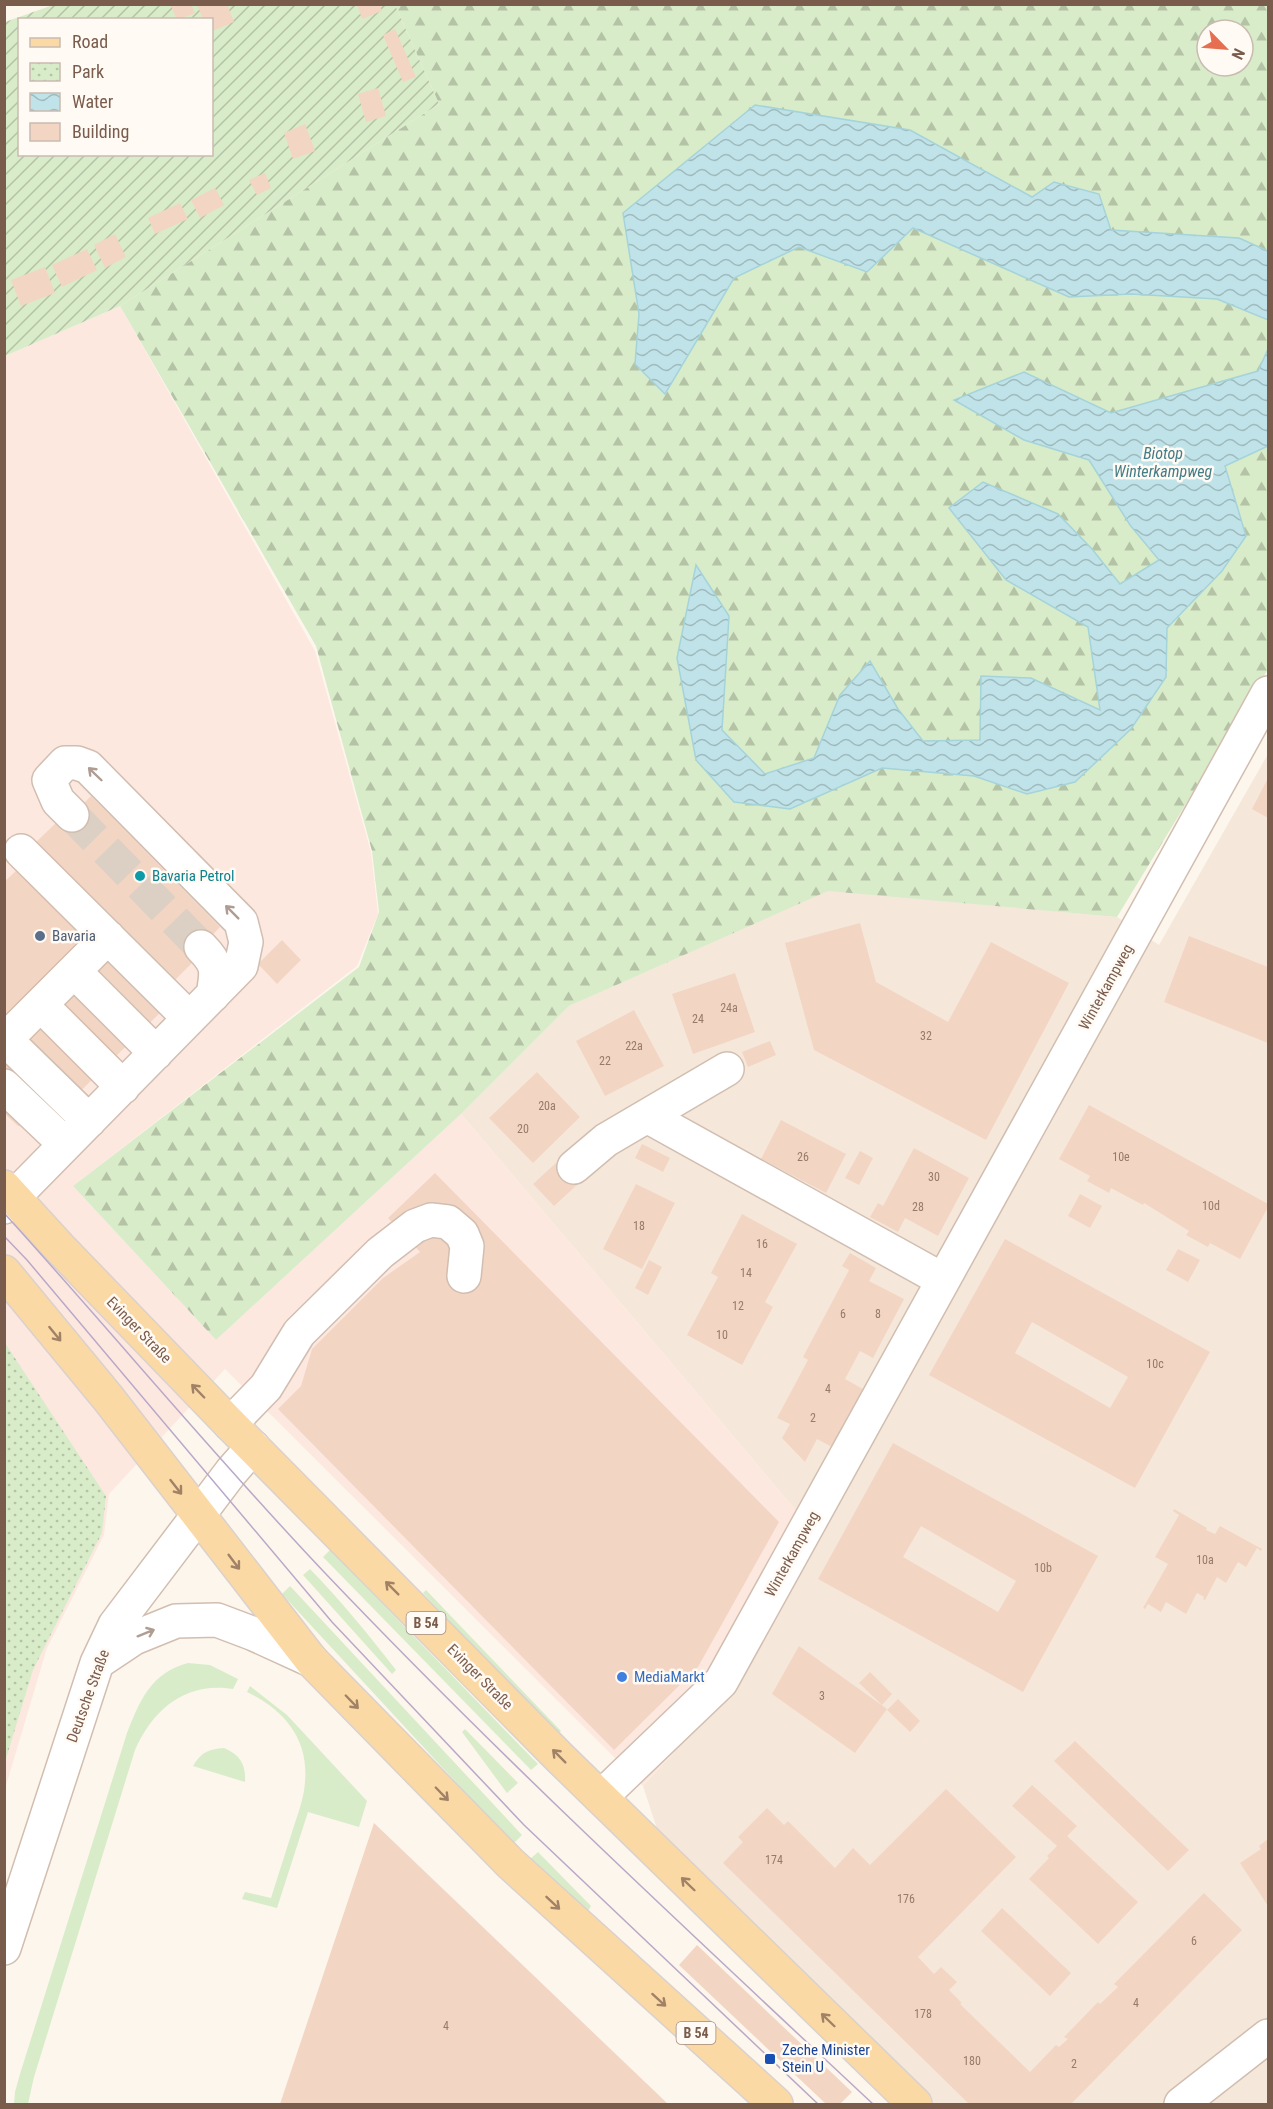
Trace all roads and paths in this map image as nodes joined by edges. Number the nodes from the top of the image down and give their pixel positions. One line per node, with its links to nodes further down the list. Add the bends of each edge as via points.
1 (1269, 693): 22 (street, Winterkampweg)
2 (72, 815): 7 (street, one-way to 2, via 241,966 246,942 241,921 88,767 65,763 49,780 58,801)
3 (21, 851): 4 (street)
4 (108, 937): 6 (street); 9 (street)
5 (201, 947): 7 (street, via 213,959 217,971)
6 (74, 971): 8 (street); 11 (street)
7 (213, 995): 9 (street)
8 (41, 1005): 10 (street); 14 (street)
9 (189, 1018): 11 (street)
10 (5, 1040): 16 (street)
11 (156, 1053): 14 (street)
12 (727, 1069): 15 (street)
13 (4, 1086): 17 (street)
14 (123, 1087): 16 (street)
15 (647, 1116): 18 (street, via 606,1140); 22 (street)
16 (89, 1121): 17 (street)
17 (65, 1144): 19 (street)
18 (574, 1167)
19 (8, 1197): 23 (main road, Evinger Straße / B 54, one-way to 19)
20 (4, 1272): 25 (main road, B 54, one-way to 25)
21 (464, 1276): 23 (street, via 467,1246 462,1234 448,1222 431,1220 415,1226 380,1253 299,1333 266,1387)
22 (943, 1280): 28 (street, Winterkampweg, via 721,1682)
23 (230, 1424): 24 (main road, Evinger Straße / B 54)
24 (254, 1447): 25 (street, Deutsche Straße); 28 (main road, Evinger Straße / B 54, one-way to 24)
25 (198, 1515): 26 (main road, B 54, one-way to 26); 27 (street, Deutsche Straße, via 115,1625)
26 (310, 1660): 27 (street, one-way to 26, via 134,1638 176,1621 217,1620); 31 (main road, B 54, one-way to 31, via 510,1863)
27 (97, 1663): 29 (street, Deutsche Straße)
28 (601, 1797): 32 (main road, Evinger Straße / B 54, one-way to 28)
29 (4, 1948)
30 (1269, 2036): 33 (street)
31 (776, 2104)
32 (915, 2104)
33 (1181, 2104)

